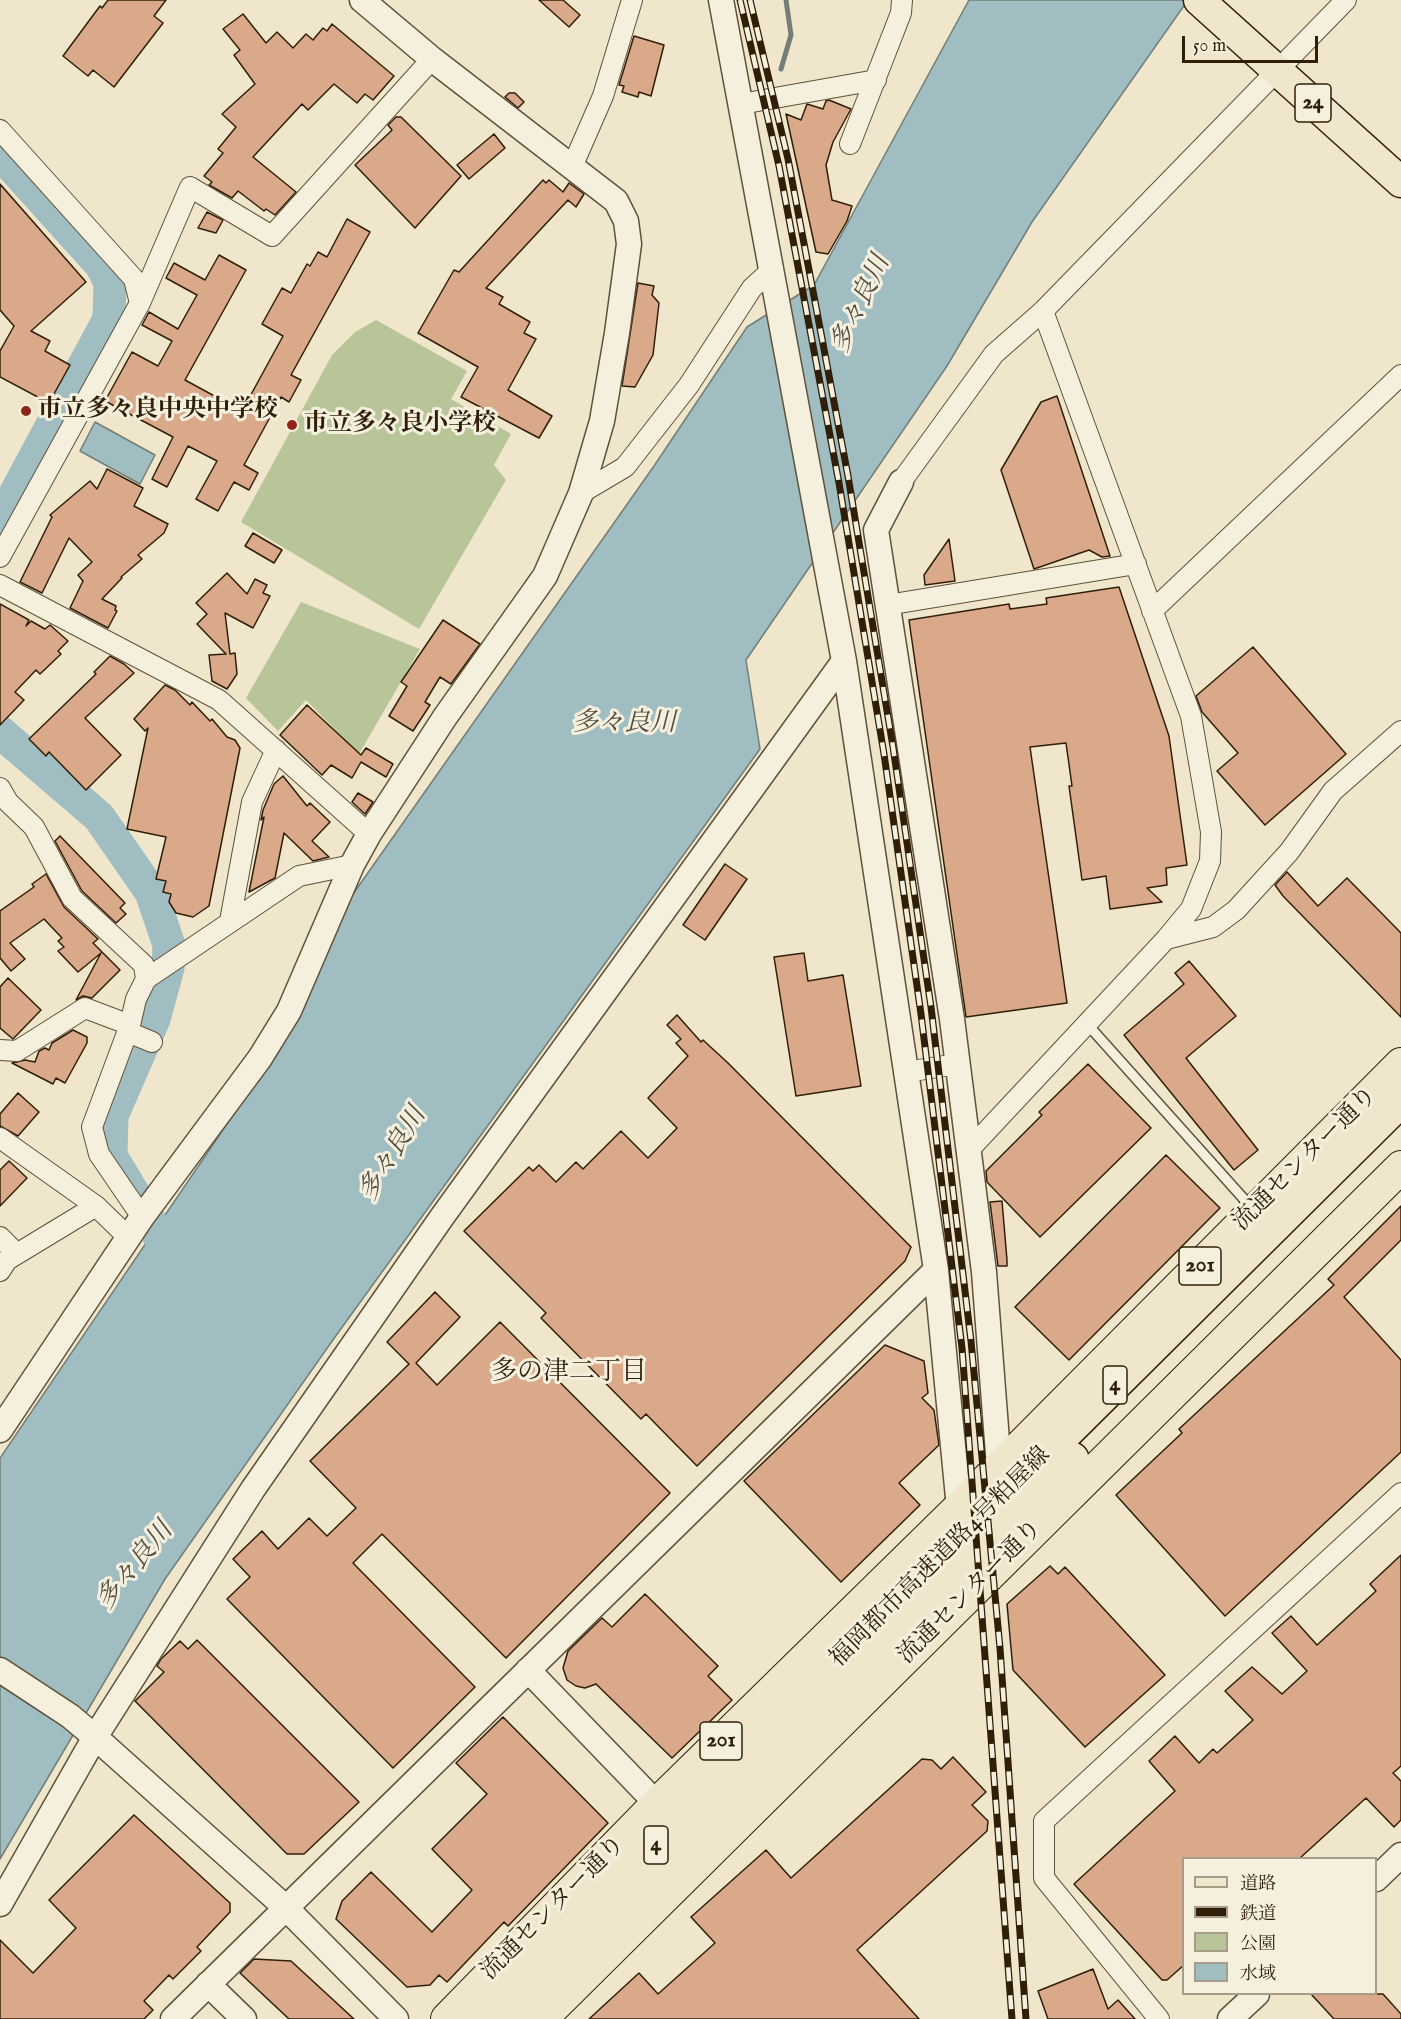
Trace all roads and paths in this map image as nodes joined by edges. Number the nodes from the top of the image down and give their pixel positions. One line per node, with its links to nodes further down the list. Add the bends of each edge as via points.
1 (362, 0): 7 (street)
2 (632, 0): 13 (street, via 603,96)
3 (721, 0): 10 (street)
4 (902, 0): 9 (street, via 901,13)
5 (1199, 0): 8 (main road, 24)
6 (1346, 0): 8 (street)
7 (432, 59): 13 (street); 16 (street, via 272,236 190,186)
8 (1276, 70): 14 (main road, 24); 17 (street)
9 (876, 80): 10 (street); 12 (street)
10 (741, 104): 15 (street)
11 (0, 130): 16 (street, via 134,279)
12 (850, 144)
13 (572, 168): 20 (street, via 616,201 626,221 629,244 602,421)
14 (1401, 182)
15 (774, 277): 20 (street, via 752,288 688,385 626,467); 26 (street)
16 (140, 303): 21 (street)
17 (1043, 311): 19 (street, via 994,354); 22 (street)
18 (1401, 375): 25 (street)
19 (901, 482): 24 (street, via 876,530)
20 (581, 494): 30 (street, via 545,576 445,717)
21 (0, 557)
22 (1136, 564): 24 (street); 25 (street)
23 (0, 585): 28 (street, via 219,700)
24 (887, 605): 39 (street)
25 (1152, 611): 33 (street, via 1191,716 1211,832 1210,861 1191,909)
26 (844, 661): 41 (street); 62 (street, via 435,1227 253,1489)
27 (1401, 731): 33 (street, via 1333,791 1289,852 1236,910 1213,927)
28 (276, 750): 30 (street); 32 (street, via 252,802)
29 (0, 788): 34 (street, via 8,802 34,827 72,898 144,965)
30 (369, 834): 31 (street)
31 (352, 865): 32 (street, via 299,876); 49 (street, via 289,1011 260,1058)
32 (230, 921): 34 (street)
33 (1166, 939): 35 (street)
34 (146, 979): 36 (street, via 136,999)
35 (1088, 1025): 45 (street); 48 (lane)
36 (129, 1029): 37 (street); 38 (street, via 85,1008 17,1051); 49 (street, via 92,1126 99,1154)
37 (152, 1042)
38 (0, 1050)
39 (957, 1064): 41 (street); 45 (street)
40 (1401, 1064): 48 (highway, 流通センター通り / 201)
41 (906, 1072): 54 (street)
42 (1401, 1100): 61 (highway, 福岡都市高速道路4号粕屋線 / 4)
43 (1401, 1132): 61 (highway, 福岡都市高速道路4号粕屋線 / 4, via 1047,1484)
44 (0, 1138): 47 (street)
45 (968, 1151): 56 (street, via 984,1272)
46 (1401, 1167): 76 (highway, 流通センター通り)
47 (96, 1206): 51 (street); 52 (street)
48 (1255, 1211): 56 (highway, 流通センター通り / 201)
49 (142, 1217): 51 (street)
50 (0, 1237): 52 (street)
51 (129, 1238): 55 (street)
52 (17, 1254): 53 (street)
53 (0, 1270)
54 (936, 1270): 58 (street); 59 (street)
55 (0, 1430)
56 (999, 1467): 58 (highway, 流通センター通り / 201)
57 (1401, 1493): 77 (street, via 1044,1821 1044,1878)
58 (958, 1508): 63 (highway, 流通センター通り / 201)
59 (528, 1670): 63 (street); 67 (street)
60 (0, 1671): 62 (street)
61 (838, 1679): 74 (highway, 福岡都市高速道路4号粕屋線 / 4); 75 (highway, 福岡都市高速道路4号粕屋線 / 4)
62 (96, 1737): 66 (street); 67 (street)
63 (657, 1804): 73 (highway, 流通センター通り / 201)
64 (1401, 1855): 65 (street)
65 (1377, 1878)
66 (0, 1904)
67 (285, 1907): 68 (street); 72 (street)
68 (208, 1984): 70 (street); 71 (street)
69 (1256, 1995): 78 (street)
70 (173, 2019)
71 (244, 2019)
72 (396, 2019)
73 (447, 2019)
74 (484, 2019)
75 (517, 2019)
76 (541, 2019)
77 (1159, 2019)
78 (1230, 2019)

